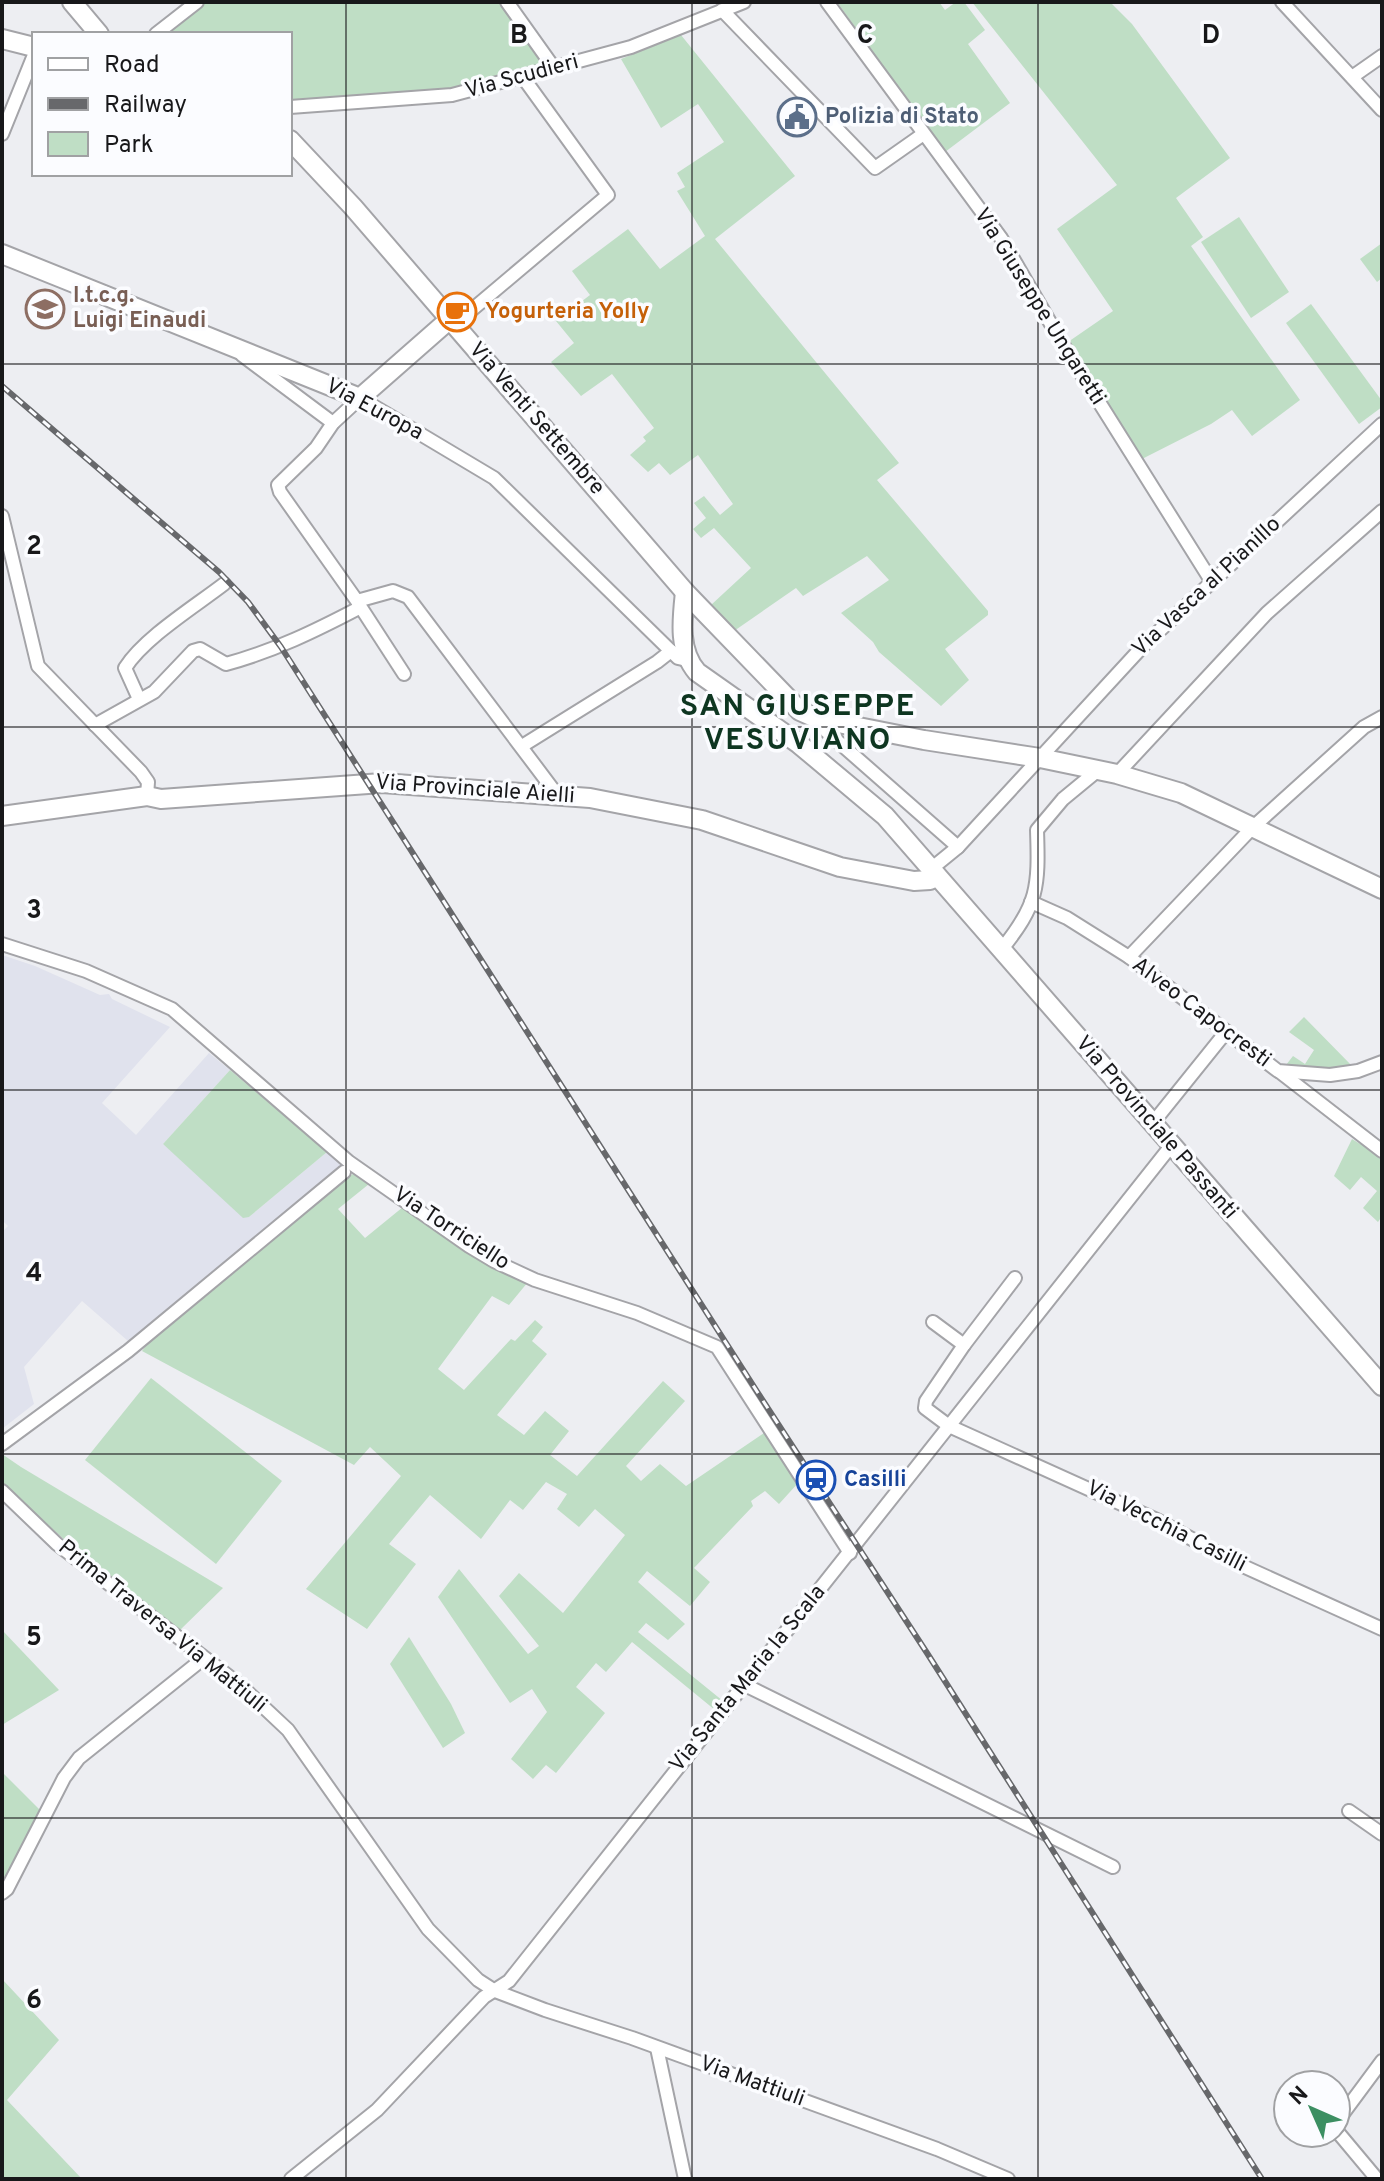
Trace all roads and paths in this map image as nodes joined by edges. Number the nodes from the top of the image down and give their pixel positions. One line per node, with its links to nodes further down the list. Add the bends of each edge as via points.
1 (72, 2): 8 (main road)
2 (197, 2): 9 (street)
3 (507, 2): 14 (street)
4 (744, 2): 7 (street, Via Scudieri)
5 (827, 2): 20 (street, Via Giuseppe Ungaretti)
6 (1282, 2): 16 (street)
7 (722, 10): 14 (street, Via Scudieri, via 631,47); 20 (street, via 875,168)
8 (97, 32)
9 (159, 32)
10 (2, 39): 11 (main road)
11 (32, 46)
12 (1382, 56): 16 (street)
13 (32, 60): 19 (street)
14 (554, 68): 15 (street, Via Scudieri)
15 (522, 76): 17 (street, Via Scudieri, via 452,95); 23 (street, via 608,195)
16 (1352, 77): 18 (street)
17 (292, 107)
18 (1382, 110)
19 (2, 134)
20 (922, 135): 30 (street, Via Giuseppe Ungaretti, via 1001,238)
21 (292, 142): 23 (main road, Via Venti Settembre)
22 (2, 254): 24 (main road, Via Europa)
23 (452, 322): 25 (main road); 32 (main road, Via Venti Settembre)
24 (226, 344): 25 (main road, Via Europa); 26 (street)
25 (360, 398): 26 (street); 34 (street, Via Europa, via 494,478)
26 (333, 423): 33 (street, via 278,485)
27 (1382, 424): 30 (street, Via Vasca al Pianillo)
28 (1382, 511): 43 (street, via 1267,613)
29 (2, 516): 39 (street, via 38,666)
30 (1212, 582): 41 (street, Via Vasca al Pianillo, via 1144,645)
31 (224, 584): 36 (street, via 127,663)
32 (685, 592): 34 (main road); 38 (main road, Via Venti Settembre, via 800,711)
33 (358, 605): 35 (street); 36 (street, via 262,654 226,664 200,649 193,651 154,692); 40 (street, via 393,591 408,597)
34 (679, 656): 40 (street, via 657,662); 49 (main road, Via Provinciale Passanti, via 858,791)
35 (404, 674)
36 (139, 699): 39 (street)
37 (1382, 717): 47 (street, via 1364,727)
38 (818, 719): 41 (main road); 48 (street)
39 (95, 725): 44 (street, via 141,772 148,782)
40 (522, 746): 45 (street)
41 (1040, 758): 42 (main road); 48 (street, Via Vasca al Pianillo)
42 (1097, 771): 43 (main road); 51 (street, via 1037,830 1039,878)
43 (1117, 774): 47 (main road, via 1181,793)
44 (147, 796): 45 (main road, Via Provinciale Aielli, via 382,783); 46 (main road, Via Provinciale Aielli)
45 (558, 796): 49 (main road, Via Provinciale Aielli, via 702,820 840,867 924,882)
46 (2, 816)
47 (1252, 828): 50 (main road); 54 (street)
48 (958, 847): 49 (street, Via Vasca al Pianillo)
49 (934, 873): 53 (main road, Via Provinciale Passanti)
50 (1382, 889)
51 (1031, 902): 53 (street); 54 (street, Alveo Capocresti)
52 (2, 944): 69 (street, Via Torriciello, via 86,971 172,1009 349,1162 494,1261 717,1347)
53 (1001, 950): 58 (main road, Via Provinciale Passanti)
54 (1129, 957): 55 (street, Alveo Capocresti)
55 (1226, 1032): 57 (street, Alveo Capocresti); 58 (street)
56 (1382, 1062): 57 (street, Alveo Capocresti, via 1330,1075)
57 (1278, 1071): 60 (street)
58 (1152, 1124): 59 (main road, Via Provinciale Passanti)
59 (1171, 1146): 65 (main road, Via Provinciale Passanti); 66 (street, Via Santa Maria la Scala)
60 (1382, 1151)
61 (344, 1172): 67 (street, via 128,1351)
62 (1015, 1278): 64 (street)
63 (933, 1322): 64 (street)
64 (964, 1345): 66 (street, via 926,1401 929,1413)
65 (1382, 1386)
66 (949, 1426): 69 (street, Via Santa Maria la Scala); 70 (street, Via Vecchia Casilli)
67 (2, 1444)
68 (2, 1491): 71 (street, Prima Traversa Via Mattiuli, via 67,1553)
69 (850, 1553): 72 (street, Via Santa Maria la Scala)
70 (1382, 1629)
71 (204, 1658): 76 (street, via 79,1758); 77 (street, Prima Traversa Via Mattiuli, via 299,1742 428,1929)
72 (745, 1685): 75 (street); 77 (street, Via Santa Maria la Scala, via 509,1981)
73 (1349, 1811): 74 (street)
74 (1382, 1834)
75 (1113, 1867)
76 (2, 1893)
77 (495, 1991): 78 (street, Via Mattiuli); 82 (street, Via Santa Maria la Scala, via 377,2110)
78 (657, 2048): 83 (street); 84 (street, Via Mattiuli)
79 (1382, 2061): 80 (street)
80 (1352, 2101)
81 (1352, 2149): 85 (street)
82 (291, 2179)
83 (685, 2179)
84 (1008, 2179)
85 (1377, 2179)

